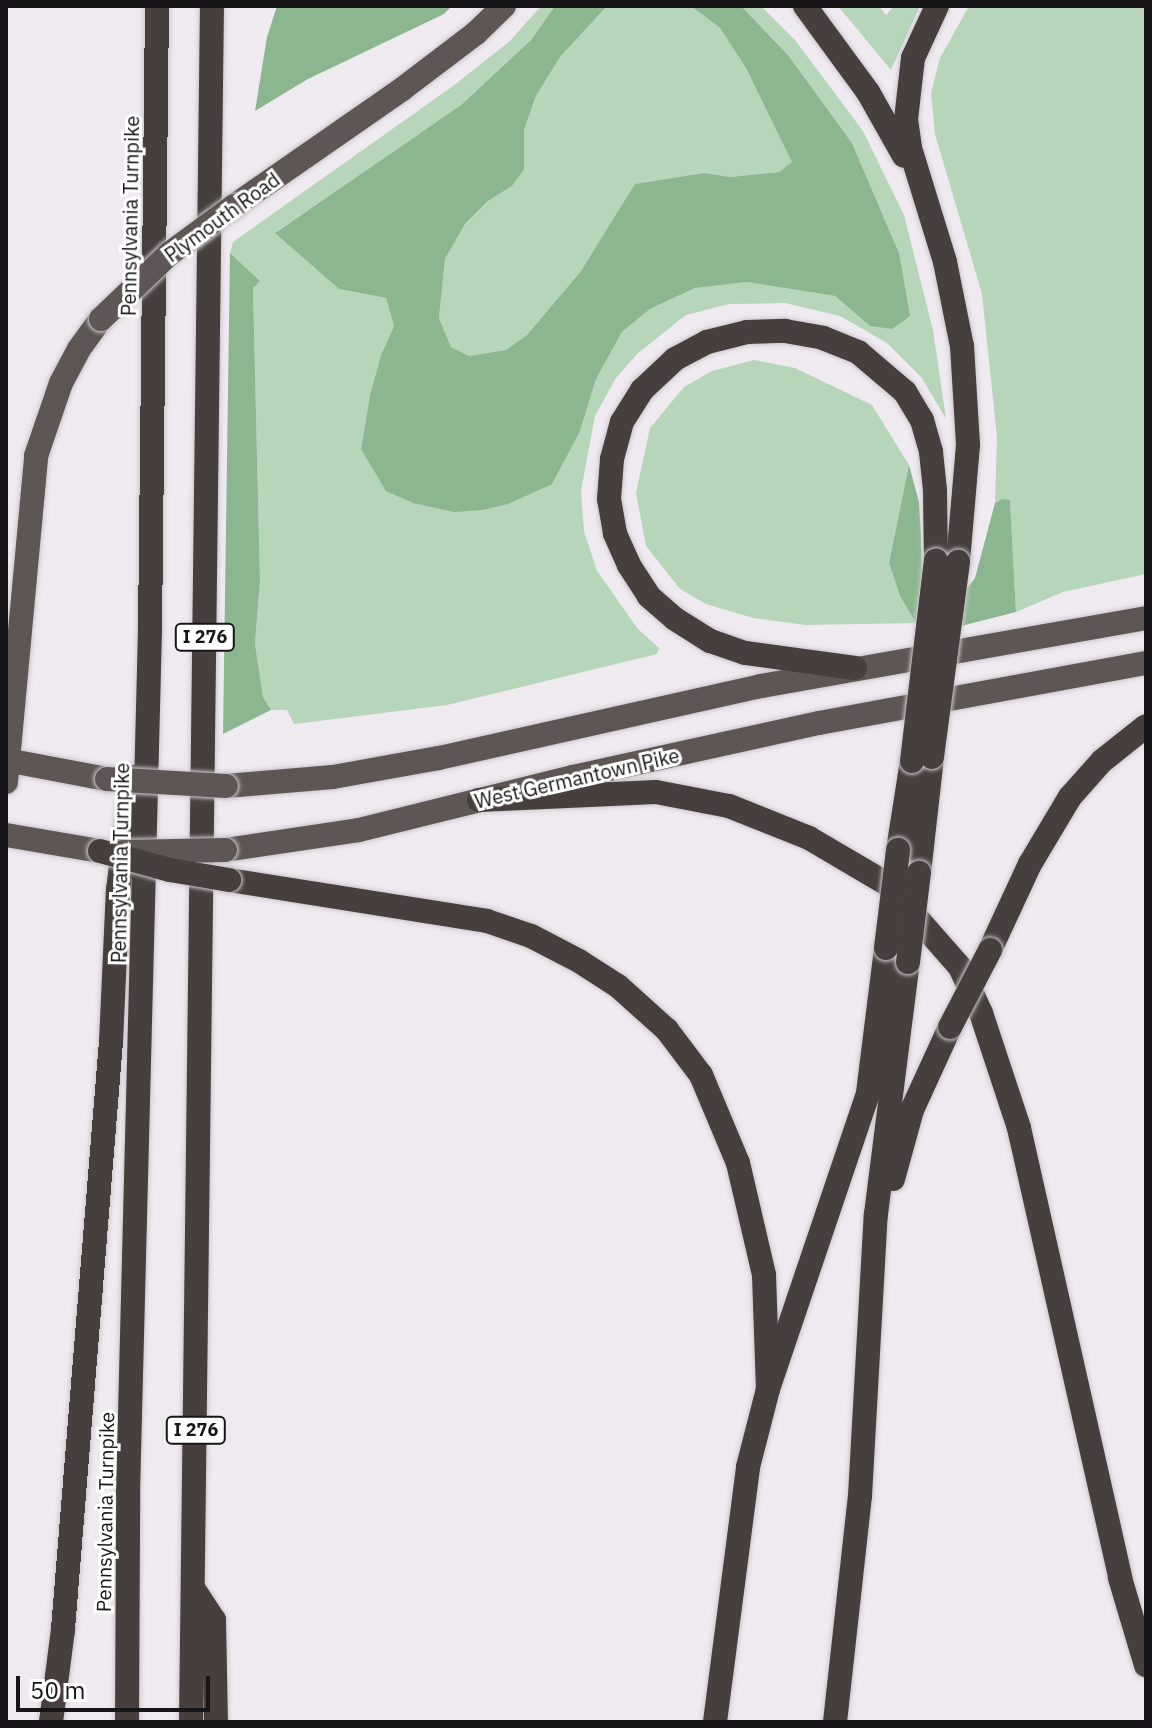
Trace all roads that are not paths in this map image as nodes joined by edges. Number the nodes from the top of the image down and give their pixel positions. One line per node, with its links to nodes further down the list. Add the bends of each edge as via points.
1 (157, 6): 9 (highway, Pennsylvania Turnpike / I 276)
2 (212, 6): 20 (highway, I 276)
3 (504, 6): 14 (main road, Plymouth Road, bridge, via 401,90 169,254 101,319 79,349 61,383 36,456)
4 (805, 6): 6 (highway, via 868,92)
5 (937, 6): 6 (highway, via 921,34 907,88 910,148)
6 (922, 190): 7 (highway, via 945,262 962,346 968,445)
7 (947, 561): 11 (highway, via 922,420 905,392 858,352 785,331 747,332 707,342 675,359 642,390 622,422 609,499 615,533 649,596 675,619 722,645 784,660); 13 (highway, bridge)
8 (1146, 618): 11 (main road)
9 (150, 631): 22 (highway, via 118,890 110,1058); 23 (highway, Pennsylvania Turnpike / I 276)
10 (1146, 663): 15 (main road, West Germantown Pike, via 819,723)
11 (855, 668): 14 (main road, bridge, via 333,777 226,786)
12 (1146, 726): 18 (highway, bridge, via 1102,761 1070,797 1030,864 950,1027 899,1149)
13 (922, 759): 18 (highway, bridge, via 919,873 883,1139); 19 (highway, bridge, via 898,850 868,1093)
14 (7, 767)
15 (479, 800): 17 (main road, West Germantown Pike, bridge, via 359,830 225,850); 21 (highway, via 656,792 729,806 809,838 887,884 960,967 1019,1128 1120,1578)
16 (6, 835): 17 (main road, West Germantown Pike)
17 (100, 851): 19 (highway, bridge, via 170,870 498,924 531,936 618,986 667,1030 701,1075 738,1163 764,1275)
18 (872, 1308): 27 (highway, via 860,1496)
19 (768, 1389): 26 (highway, via 748,1467)
20 (195, 1591): 24 (highway, I 276); 25 (highway, via 214,1620)
21 (1146, 1665)
22 (51, 1722)
23 (127, 1722)
24 (191, 1722)
25 (216, 1722)
26 (715, 1722)
27 (835, 1722)

